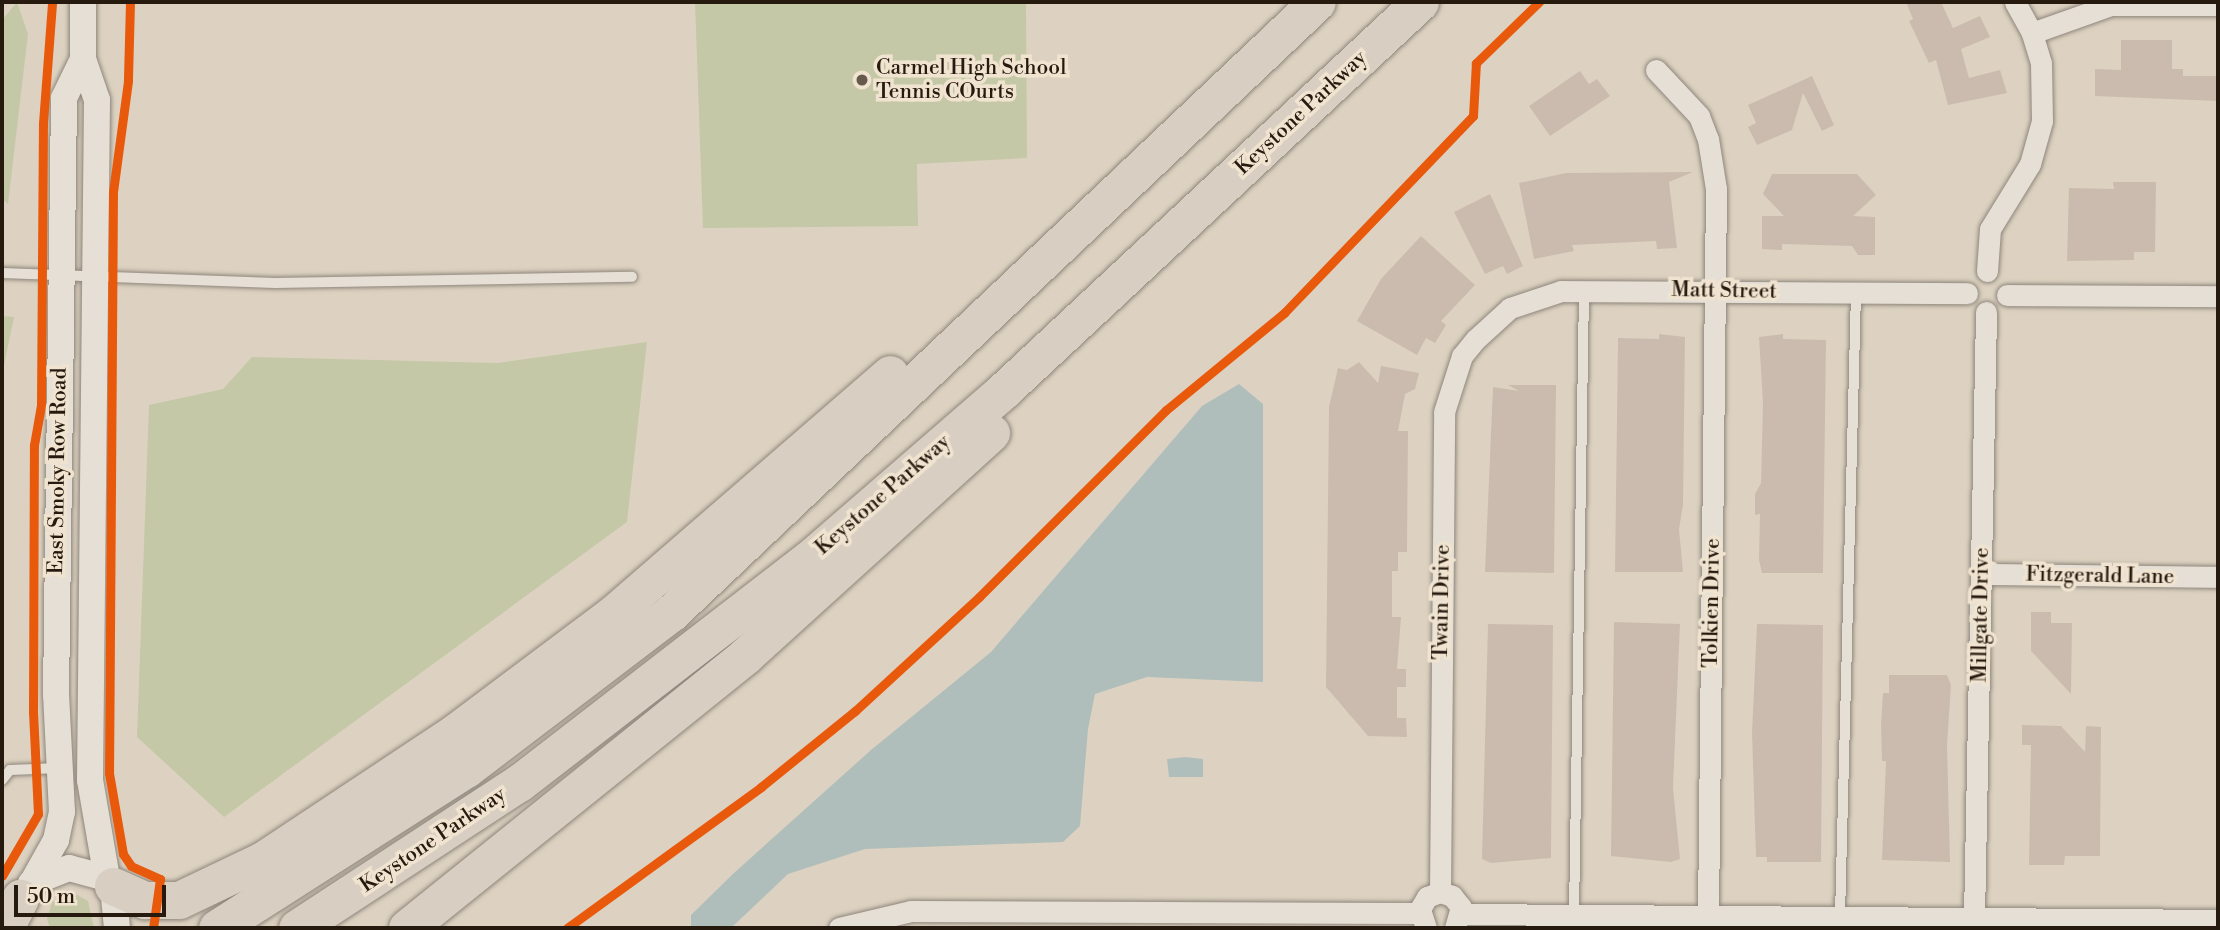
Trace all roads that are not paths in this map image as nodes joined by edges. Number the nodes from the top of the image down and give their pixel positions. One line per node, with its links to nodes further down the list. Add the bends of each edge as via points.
1 (83, 2): 7 (street, East Smoky Row Road)
2 (1317, 2): 9 (highway, Keystone Parkway)
3 (1422, 2): 39 (highway, Keystone Parkway, via 1025,371 809,559 519,783); 40 (highway, via 1132,298 891,528 746,655)
4 (2015, 2): 6 (street)
5 (2218, 5): 6 (street, via 2111,5)
6 (2032, 33): 10 (street, via 2041,63 2042,121 2030,164 1990,229)
7 (83, 59): 12 (street, East Smoky Row Road, via 64,98); 13 (street, East Smoky Row Road, via 97,100)
8 (1656, 69): 16 (street, Tolkien Drive, via 1699,116 1708,139 1716,189)
9 (1157, 151): 27 (highway, via 981,292 641,592 457,731 263,860 207,891 158,902); 38 (highway, Keystone Parkway, via 755,538 643,637 446,783)
10 (1987, 271): 18 (street, via 1972,278); 19 (street, via 2003,279)
11 (2, 273): 12 (lane)
12 (60, 275): 13 (lane); 25 (street, East Smoky Row Road)
13 (95, 277): 14 (lane, via 275,283); 27 (street, East Smoky Row Road, via 89,767 93,819)
14 (632, 277)
15 (1584, 289): 16 (street, Matt Street); 22 (street, Matt Street, via 1534,296); 30 (lane)
16 (1716, 290): 17 (street, Matt Street); 31 (street, Tolkien Drive)
17 (1856, 292): 18 (street, Matt Street); 32 (lane)
18 (1967, 293): 21 (street, via 1974,308)
19 (2007, 295): 20 (street); 21 (street, via 1998,309)
20 (2218, 296)
21 (1986, 312): 23 (street, Millgate Drive)
22 (1489, 324): 28 (street, Twain Drive, via 1462,356 1444,412)
23 (1982, 574): 24 (street, Fitzgerald Lane); 33 (street, Millgate Drive)
24 (2218, 577)
25 (59, 768): 26 (lane, via 10,770); 29 (street, East Smoky Row Road, via 60,827)
26 (2, 780)
27 (110, 882): 29 (street, via 69,867); 37 (street, East Smoky Row Road)
28 (1440, 892): 35 (street, via 1427,897); 36 (street, via 1457,901)
29 (21, 909)
30 (1574, 914): 31 (street); 36 (street)
31 (1708, 916): 32 (street)
32 (1840, 916): 33 (street)
33 (1974, 917): 34 (street)
34 (2218, 920)
35 (1423, 921): 41 (street, via 911,911)
36 (1458, 921)
37 (117, 928)
38 (218, 928)
39 (297, 928)
40 (407, 928)
41 (839, 928)

